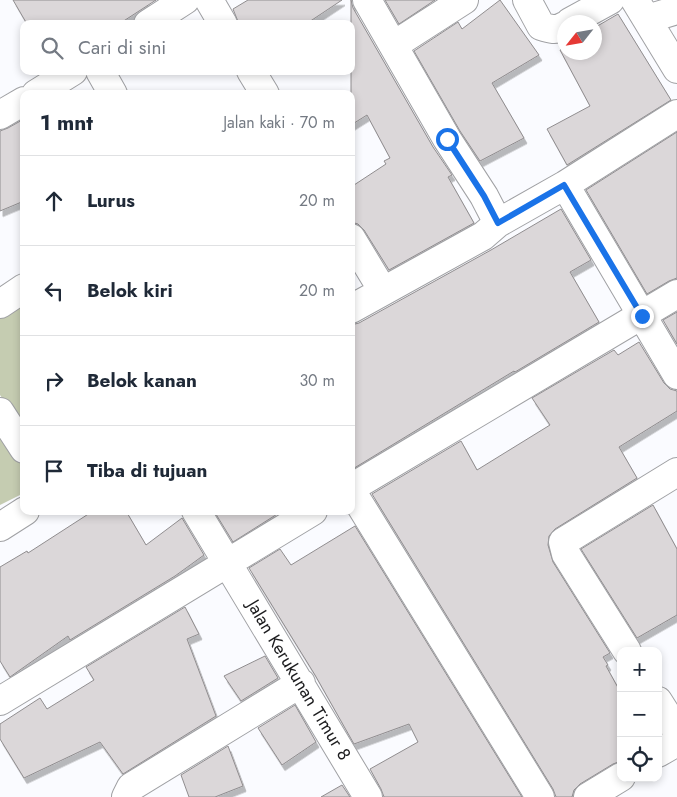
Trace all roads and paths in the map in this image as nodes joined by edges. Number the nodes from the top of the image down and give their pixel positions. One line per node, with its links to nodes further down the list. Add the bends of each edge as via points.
1 (185, 0): 10 (street)
2 (209, 0): 11 (street)
3 (367, 0): 13 (street)
4 (464, 0): 13 (street)
5 (527, 0): 12 (street, via 541,26)
6 (610, 0): 9 (street)
7 (641, 9): 8 (street); 14 (street)
8 (677, 10)
9 (583, 15)
10 (154, 20)
11 (221, 20)
12 (557, 29)
13 (394, 45): 25 (street)
14 (677, 69)
15 (67, 75): 18 (street)
16 (102, 75): 19 (street)
17 (254, 75): 20 (street)
18 (42, 90)
19 (111, 90)
20 (263, 90)
21 (20, 103): 23 (street)
22 (677, 114): 24 (street)
23 (0, 115)
24 (564, 185): 25 (street); 32 (street)
25 (498, 223): 28 (street, via 483,236)
26 (355, 245): 28 (street)
27 (20, 291): 30 (street)
28 (383, 291): 31 (street)
29 (677, 294): 32 (street)
30 (0, 304)
31 (355, 307)
32 (642, 316): 33 (street); 37 (street)
33 (677, 375)
34 (0, 412): 35 (street)
35 (20, 443)
36 (677, 472): 44 (street, via 563,542 566,554)
37 (355, 487)
38 (355, 496): 54 (street)
39 (20, 514): 42 (street)
40 (199, 515): 43 (street, Jalan Kerukunan Timur 8)
41 (307, 515): 43 (street)
42 (0, 527)
43 (229, 563): 45 (street, Jalan Kerukunan Timur 8); 46 (street)
44 (624, 647)
45 (301, 682): 52 (street, via 131,787); 53 (street, Jalan Kerukunan Timur 8)
46 (0, 700)
47 (662, 707): 48 (street)
48 (677, 731)
49 (677, 742): 50 (street)
50 (662, 751)
51 (617, 779): 55 (street)
52 (126, 797)
53 (368, 797)
54 (540, 797)
55 (588, 797)

